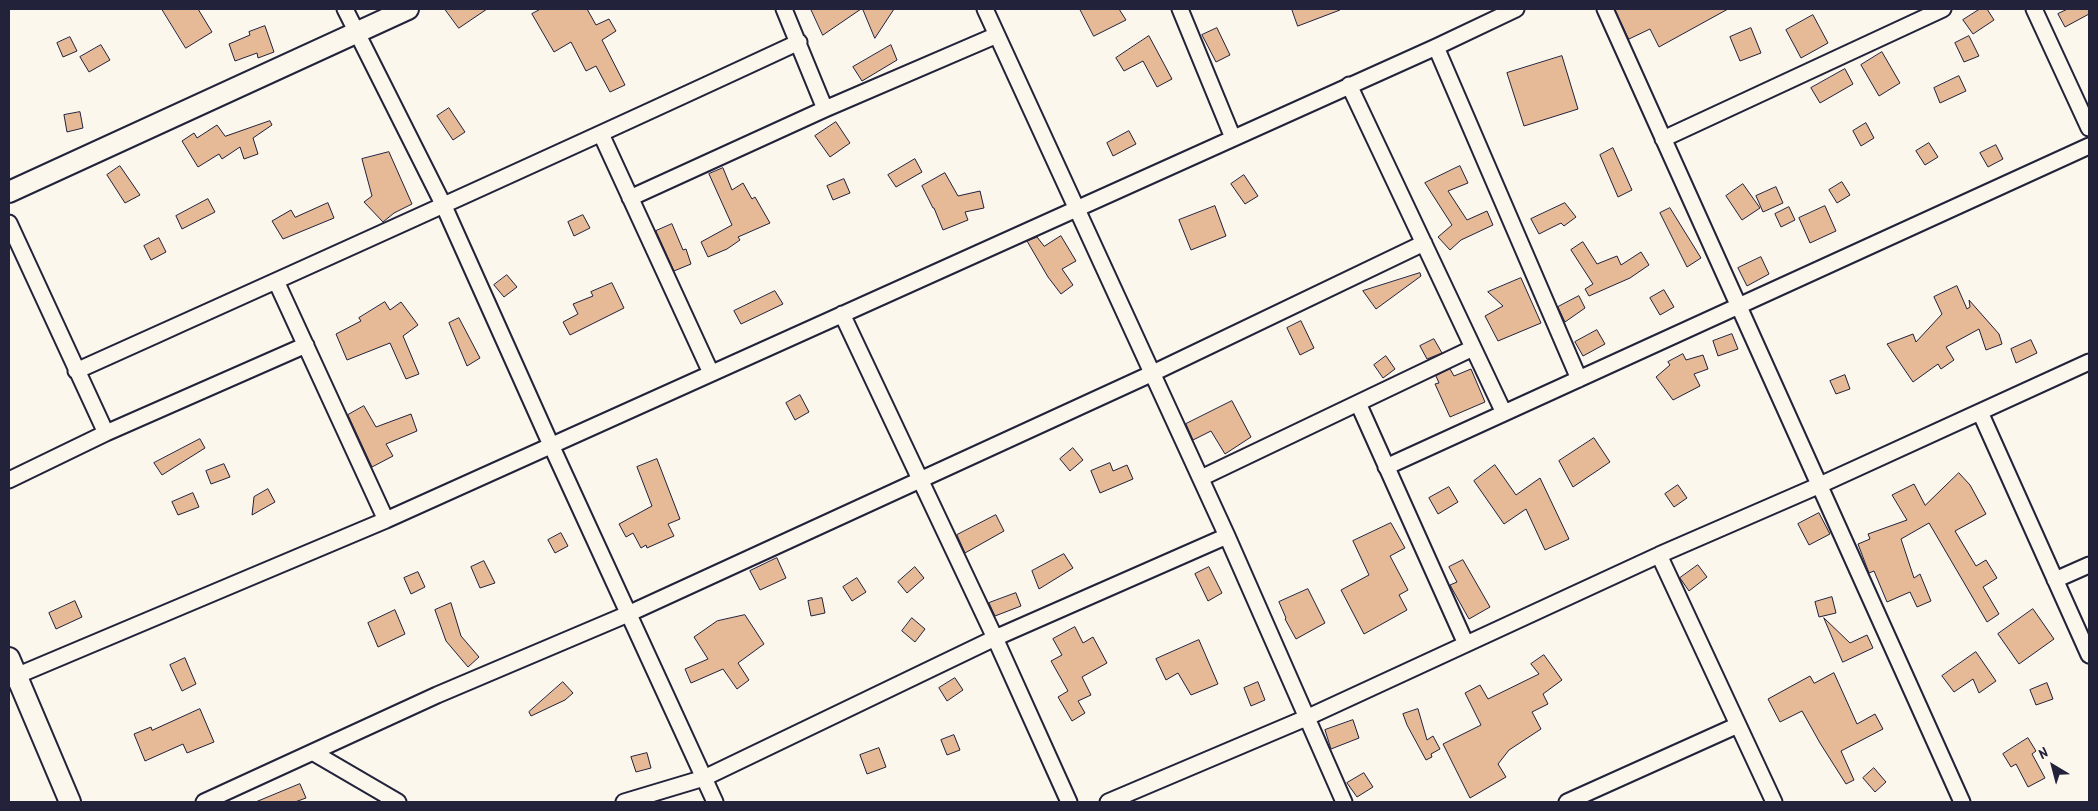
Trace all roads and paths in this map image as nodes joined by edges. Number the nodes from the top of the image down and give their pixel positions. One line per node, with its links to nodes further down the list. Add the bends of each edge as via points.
1 (345, 9): 10 (street)
2 (408, 9): 10 (street)
3 (784, 9): 12 (street)
4 (985, 9): 11 (street)
5 (1180, 9): 18 (street)
6 (1516, 9): 13 (street)
7 (1605, 9): 19 (street)
8 (1943, 9): 19 (street)
9 (2034, 9): 16 (street)
10 (357, 32): 21 (street); 23 (street)
11 (997, 35): 15 (street); 24 (street)
12 (799, 42): 15 (street); 17 (street)
13 (1436, 47): 14 (street); 36 (street)
14 (1349, 85): 18 (street); 26 (street)
15 (826, 109): 22 (street)
16 (2089, 128)
17 (601, 134): 22 (street); 23 (street)
18 (1233, 138): 24 (street)
19 (1663, 139): 28 (street)
20 (2089, 146): 28 (street)
21 (9, 192)
22 (630, 198): 34 (street)
23 (443, 204): 27 (street); 41 (street)
24 (1077, 208): 29 (street); 35 (street)
25 (9, 223): 33 (street)
26 (1424, 243): 31 (street); 35 (street)
27 (276, 281): 30 (street); 33 (street)
28 (1737, 307): 36 (street); 46 (street)
29 (842, 314): 34 (street); 44 (street)
30 (306, 345): 40 (street); 47 (street)
31 (1473, 348): 37 (street); 39 (street)
32 (2089, 362): 38 (street)
33 (76, 371): 40 (street)
34 (711, 373): 41 (street)
35 (1153, 373): 43 (street); 44 (street)
36 (1579, 379): 39 (street)
37 (1358, 403): 42 (street); 43 (street)
38 (1980, 412): 46 (street); 51 (street)
39 (1504, 413): 42 (street)
40 (106, 433): 45 (street)
41 (551, 445): 47 (street); 52 (street)
42 (1386, 467): 54 (street)
43 (1201, 478): 48 (street)
44 (921, 479): 52 (street); 53 (street)
45 (9, 480)
46 (1820, 485): 49 (street); 71 (street)
47 (386, 520): 56 (street)
48 (1227, 536): 53 (street); 57 (street)
49 (1659, 554): 54 (street); 58 (street)
50 (2089, 564): 51 (street)
51 (2055, 580): 55 (street)
52 (628, 614): 59 (street, via 437,695); 60 (street)
53 (995, 638): 60 (street); 66 (street)
54 (1466, 644): 57 (street)
55 (2089, 654)
56 (11, 670): 61 (street)
57 (1306, 718): 67 (street); 68 (street)
58 (1738, 725): 69 (street); 70 (street)
59 (314, 753): 62 (street); 63 (street)
60 (704, 778): 64 (street); 65 (street)
61 (70, 802)
62 (204, 802)
63 (398, 802)
64 (624, 802)
65 (715, 802)
66 (1069, 802)
67 (1108, 802)
68 (1344, 802)
69 (1567, 802)
70 (1774, 802)
71 (1962, 802)

